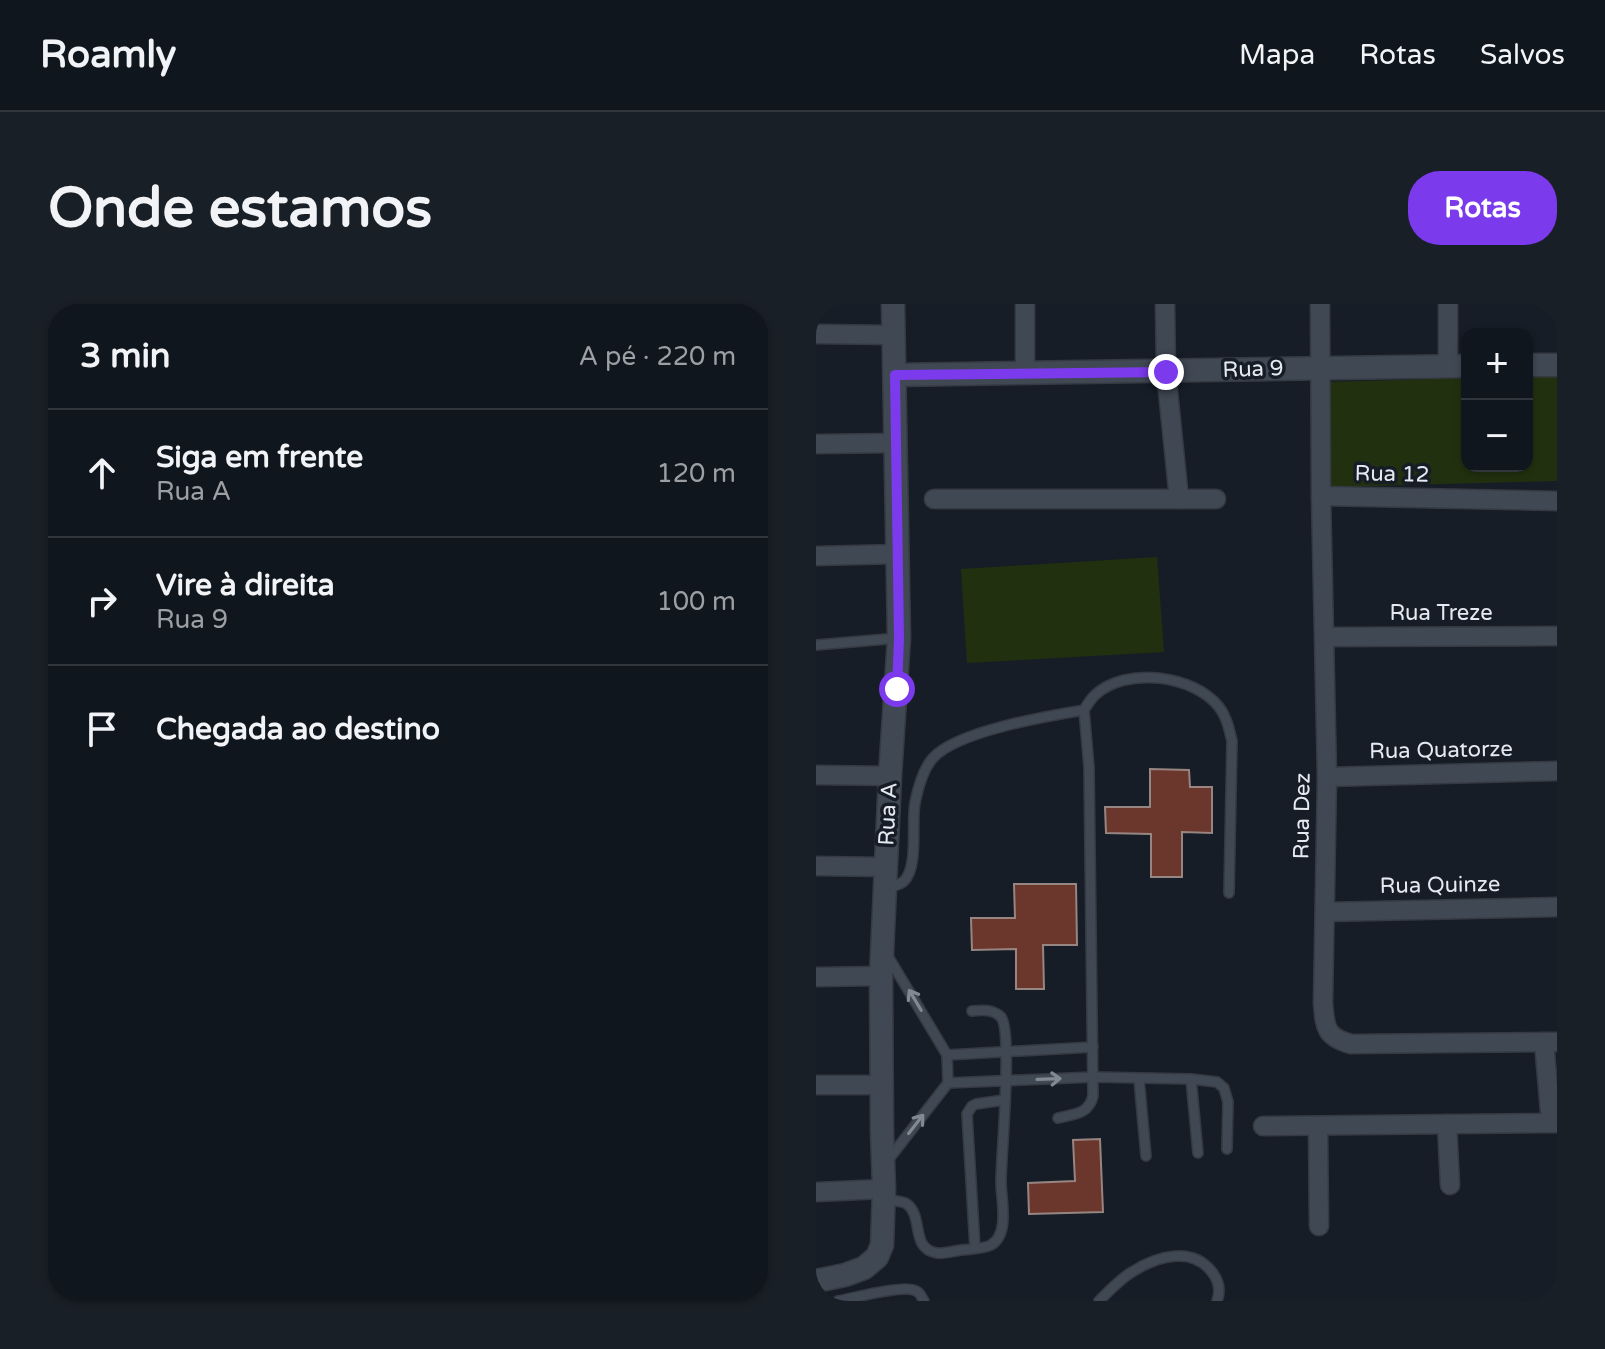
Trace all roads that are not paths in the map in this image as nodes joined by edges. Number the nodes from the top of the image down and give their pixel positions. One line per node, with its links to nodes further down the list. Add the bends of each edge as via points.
1 (893, 304): 7 (street, Rua A)
2 (1025, 304): 12 (street)
3 (1165, 304): 13 (street)
4 (1320, 304): 11 (street, Rua Dez)
5 (1448, 304): 10 (street)
6 (816, 334): 7 (street)
7 (893, 335): 14 (street, Rua A)
8 (1533, 365): 9 (street)
9 (1557, 365)
10 (1457, 366): 11 (street, Rua 9)
11 (1321, 367): 13 (street, Rua 9); 17 (street, Rua Dez)
12 (1025, 372): 13 (street, Rua 9); 14 (street, Rua 9)
13 (1166, 372): 19 (street)
14 (895, 375): 15 (street, Rua A)
15 (895, 443): 16 (street); 22 (street, Rua A)
16 (816, 444)
17 (1321, 496): 21 (street, Rua 12); 25 (street, Rua Dez)
18 (934, 499): 19 (street)
19 (1179, 499): 20 (street)
20 (1216, 499)
21 (1557, 501)
22 (898, 554): 23 (street); 26 (street, Rua A)
23 (816, 556)
24 (1557, 636): 25 (street, Rua Treze)
25 (1325, 637): 32 (street, Rua Dez)
26 (899, 638): 27 (lane); 31 (street, Rua A)
27 (816, 645)
28 (1084, 710): 34 (lane, via 963,738 933,758 915,804 910,871 902,883); 35 (lane, via 1114,683 1138,678 1189,684 1220,708 1232,741); 43 (lane)
29 (1557, 771): 32 (street, Rua Quatorze)
30 (816, 775): 31 (street)
31 (890, 776): 34 (street, Rua A)
32 (1327, 777): 37 (street, Rua Dez)
33 (816, 866): 34 (street)
34 (885, 878): 38 (street, Rua A)
35 (1229, 893)
36 (1557, 907): 37 (street, Rua Quinze)
37 (1325, 912): 42 (street, Rua Dez, via 1323,1003 1331,1036 1351,1044)
38 (882, 946): 39 (street, Rua A); 45 (lane, one-way to 38)
39 (881, 976): 40 (street); 52 (street, Rua A)
40 (816, 977)
41 (972, 1011): 44 (lane, via 1002,1018)
42 (1551, 1042): 55 (street)
43 (1093, 1047): 44 (lane); 46 (lane)
44 (1006, 1052): 45 (lane); 49 (lane)
45 (947, 1055): 50 (lane)
46 (1094, 1077): 47 (lane); 49 (lane, one-way to 46); 54 (lane, via 1092,1104)
47 (1139, 1079): 48 (lane); 61 (lane)
48 (1191, 1079): 59 (lane, via 1224,1088); 60 (lane)
49 (1005, 1080): 50 (lane); 53 (lane)
50 (948, 1083): 62 (lane, one-way to 50)
51 (816, 1085): 52 (street)
52 (882, 1085): 62 (street, Rua A)
53 (1004, 1100): 67 (lane, via 1001,1233 989,1246); 67 (lane, via 976,1104 967,1114)
54 (1058, 1118)
55 (1554, 1123): 56 (street)
56 (1447, 1124): 58 (street); 63 (street)
57 (1263, 1126): 58 (street)
58 (1318, 1126): 66 (street)
59 (1227, 1149)
60 (1198, 1153)
61 (1146, 1156)
62 (883, 1166): 65 (street, Rua A)
63 (1450, 1185)
64 (816, 1192): 65 (street)
65 (884, 1195): 67 (lane, via 905,1202 913,1211 920,1243 927,1249 937,1253); 68 (street, Rua A, via 877,1257 864,1268)
66 (1319, 1226)
67 (975, 1248)
68 (816, 1281)
69 (838, 1301): 70 (lane, via 902,1288 915,1290)
70 (924, 1301)
71 (1099, 1301): 72 (lane, via 1131,1272 1161,1258 1186,1256 1205,1263 1219,1281)
72 (1217, 1301)

